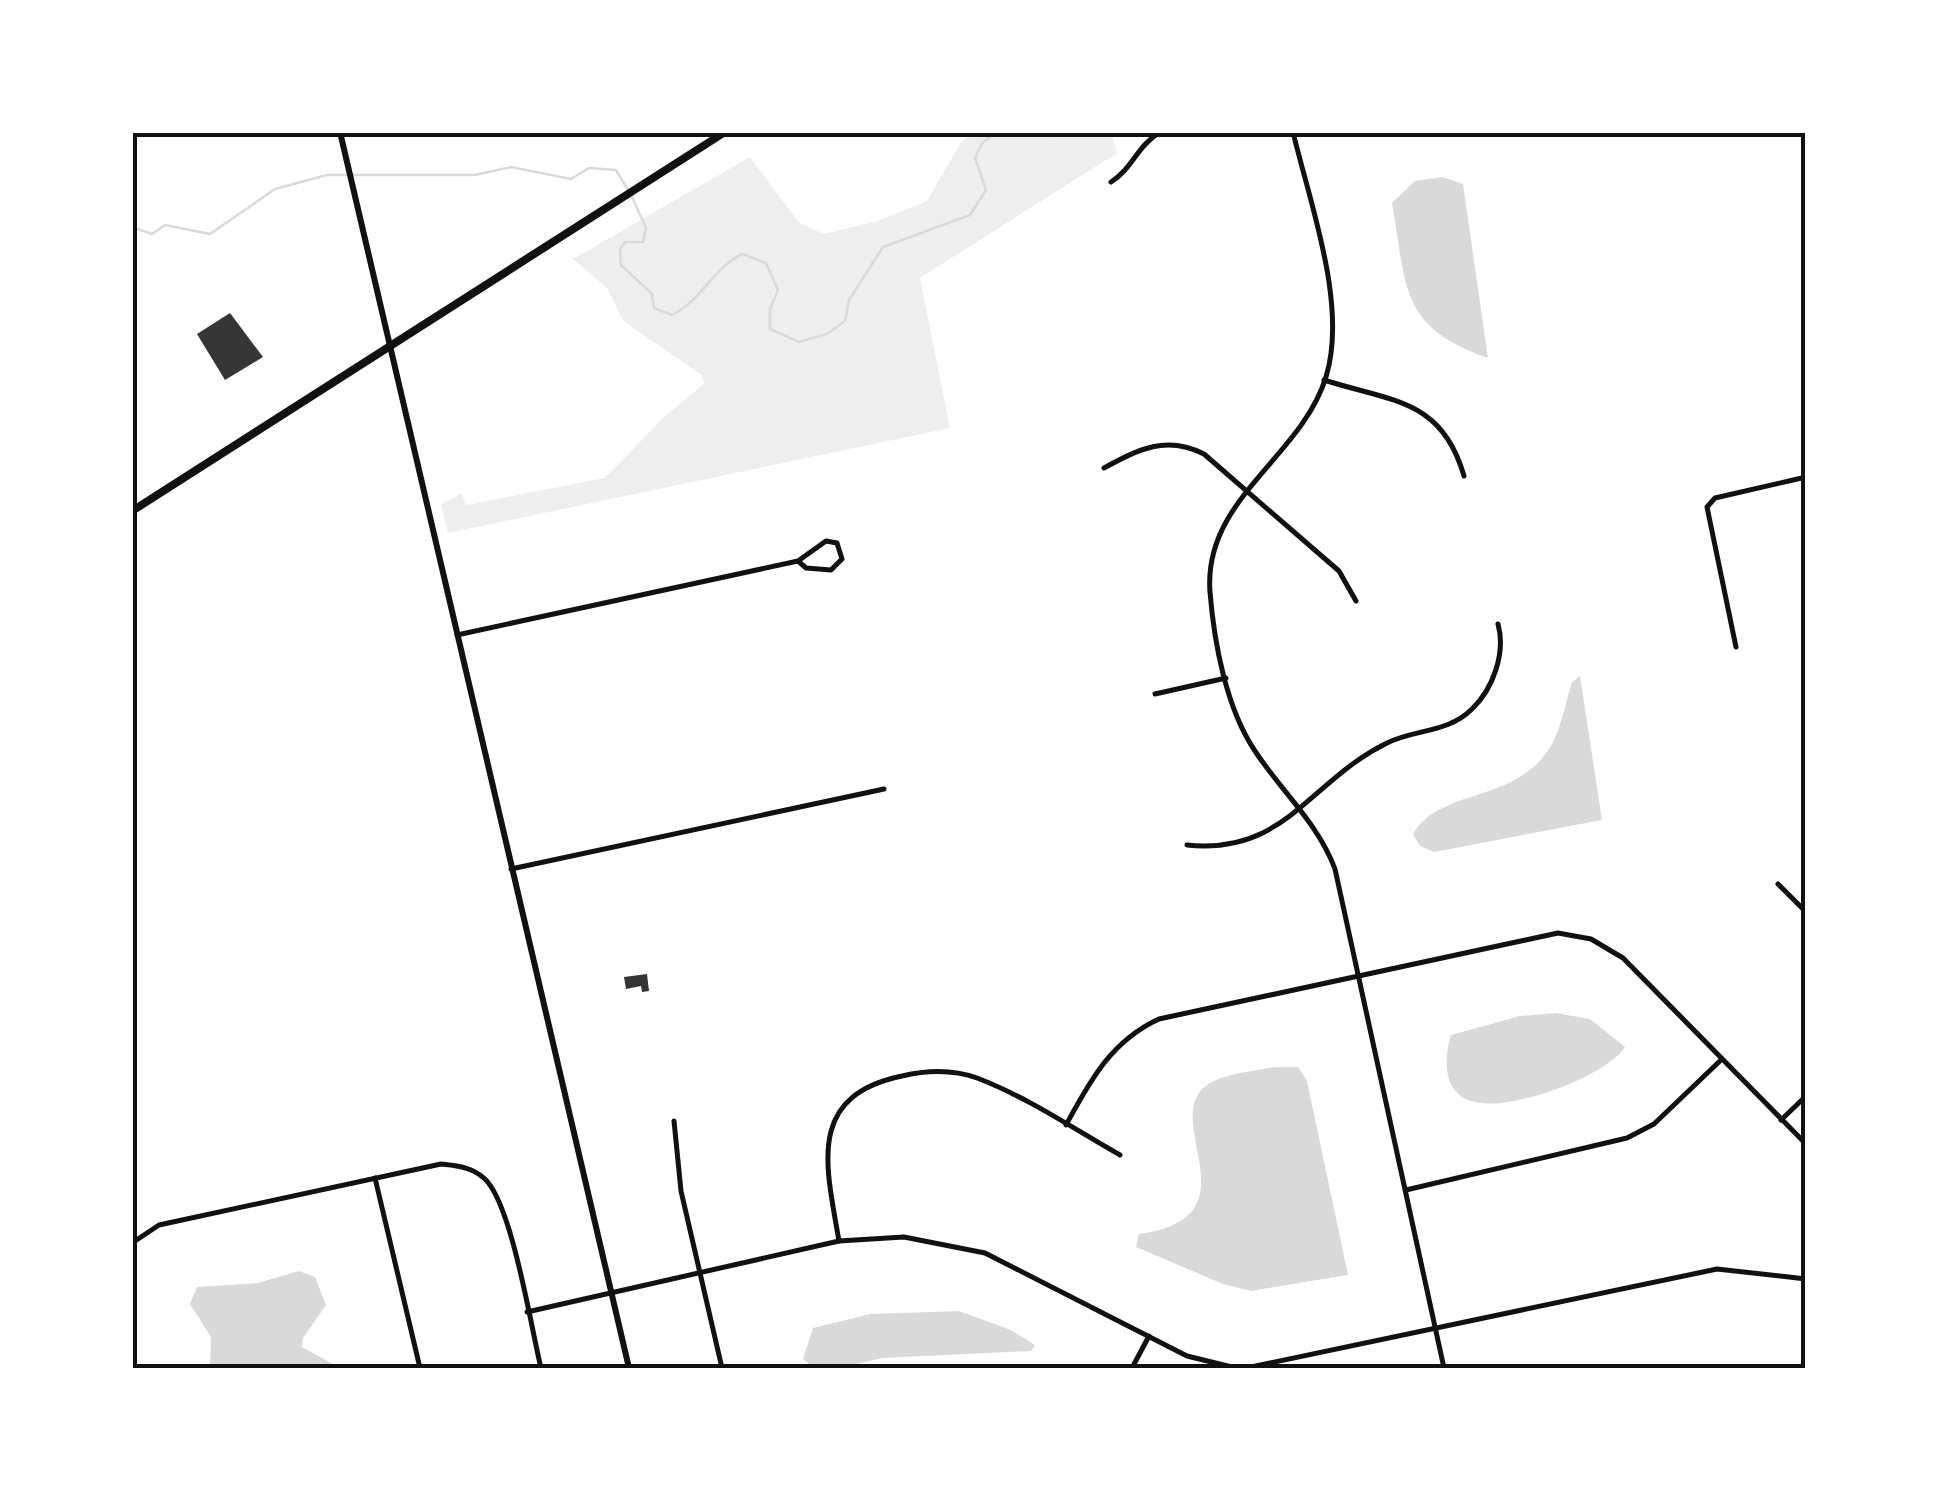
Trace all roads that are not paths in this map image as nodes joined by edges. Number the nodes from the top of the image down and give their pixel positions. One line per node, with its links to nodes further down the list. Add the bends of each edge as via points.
1 (340, 132): 6 (main road)
2 (725, 132): 6 (main road)
3 (1160, 132): 5 (street, via 1143,142)
4 (1293, 132): 7 (street, via 1330,289 1332,344)
5 (1111, 182)
6 (389, 345): 12 (main road); 16 (main road)
7 (1324, 380): 9 (street, via 1434,419 1453,442); 11 (street, via 1296,434)
8 (1104, 468): 11 (street, via 1140,449 1175,444 1204,454)
9 (1464, 476)
10 (1806, 477): 17 (street, via 1718,497 1707,507)
11 (1246, 491): 14 (street, via 1339,571); 18 (street, via 1217,538 1210,578)
12 (132, 511)
13 (798, 561): 13 (street, via 826,541 841,550 831,570); 16 (street)
14 (1356, 600)
15 (1498, 624): 21 (street, via 1500,654 1474,707 1449,725 1377,748)
16 (457, 635): 23 (main road)
17 (1736, 647)
18 (1226, 678): 19 (street); 21 (street, via 1245,734)
19 (1155, 694)
20 (884, 789): 23 (street)
21 (1299, 808): 22 (street, via 1247,842); 26 (street, via 1336,869)
22 (1187, 845)
23 (511, 869): 40 (main road)
24 (1778, 884): 25 (street)
25 (1806, 912)
26 (1359, 974): 27 (street, via 1534,935 1575,934 1622,958); 31 (street, via 1152,1023 1103,1061); 35 (street)
27 (1722, 1059): 29 (street); 35 (street, via 1654,1124 1627,1138)
28 (1806, 1096): 29 (street)
29 (1782, 1120): 32 (street)
30 (674, 1121): 38 (street, via 680,1191)
31 (1066, 1125): 33 (street); 36 (street, via 961,1074 924,1072 866,1085 836,1114 828,1148)
32 (1806, 1144)
33 (1120, 1155)
34 (375, 1178): 37 (street, via 159,1225); 41 (street, via 441,1164 476,1172 502,1210); 44 (street)
35 (1406, 1190): 42 (street)
36 (839, 1241): 38 (street); 43 (street, via 904,1237 975,1250)
37 (132, 1242)
38 (699, 1271): 40 (street); 47 (street)
39 (1806, 1278): 42 (street, via 1717,1268)
40 (610, 1290): 41 (street); 46 (main road)
41 (527, 1312): 45 (street)
42 (1436, 1330): 50 (street); 51 (street)
43 (1149, 1336): 48 (street); 49 (street, via 1200,1362)
44 (420, 1368)
45 (541, 1368)
46 (629, 1368)
47 (722, 1368)
48 (1132, 1368)
49 (1236, 1368)
50 (1246, 1368)
51 (1444, 1368)

